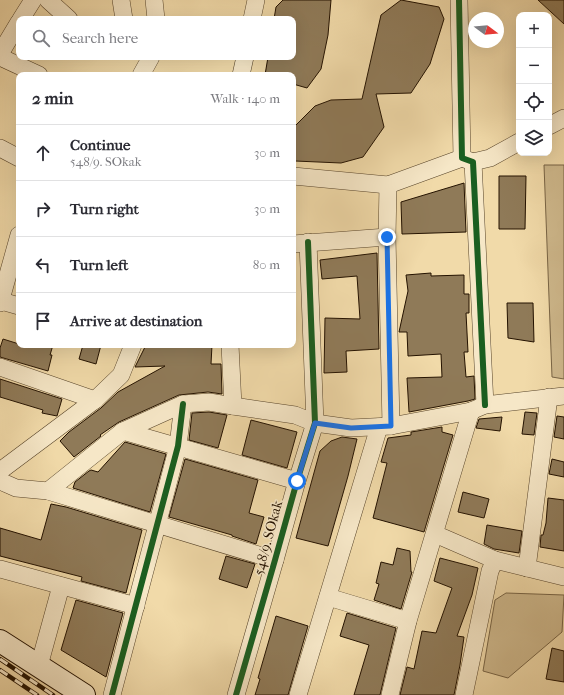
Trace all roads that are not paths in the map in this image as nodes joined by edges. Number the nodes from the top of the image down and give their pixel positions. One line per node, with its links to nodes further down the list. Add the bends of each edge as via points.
1 (33, 0): 7 (street)
2 (48, 0): 8 (street)
3 (121, 0): 9 (street)
4 (154, 0): 10 (street)
5 (256, 0): 11 (street)
6 (457, 0): 25 (street)
7 (23, 16)
8 (66, 16)
9 (124, 16)
10 (156, 16)
11 (253, 16)
12 (16, 27): 13 (street)
13 (0, 54)
14 (0, 57): 17 (street)
15 (149, 60): 18 (street)
16 (244, 60): 19 (street)
17 (32, 72)
18 (143, 72)
19 (242, 72)
20 (564, 118): 21 (street)
21 (552, 124)
22 (516, 144): 25 (street, via 490,158)
23 (0, 148): 24 (street)
24 (16, 156)
25 (467, 160): 27 (street); 40 (street)
26 (296, 176): 27 (street)
27 (388, 185): 28 (street)
28 (387, 237): 29 (street); 42 (street)
29 (301, 243): 41 (street, 548/9. SOkak)
30 (16, 246): 31 (street)
31 (0, 302): 32 (street)
32 (16, 305)
33 (132, 348): 37 (street, via 121,375)
34 (230, 348): 39 (street)
35 (0, 367): 37 (street)
36 (556, 396): 40 (street); 53 (street)
37 (95, 400): 45 (street)
38 (183, 404): 39 (street, via 208,402); 43 (street); 44 (street)
39 (233, 406): 41 (street, via 295,416)
40 (478, 408): 42 (street); 50 (street)
41 (315, 423): 42 (street, via 351,428); 46 (street, 548/9. SOkak)
42 (385, 426): 57 (street)
43 (123, 431): 44 (street); 48 (street)
44 (178, 446): 46 (street); 49 (street)
45 (0, 471)
46 (297, 481): 51 (street, 548/9. SOkak)
47 (3, 488): 48 (street)
48 (48, 491): 49 (street)
49 (158, 525): 51 (street); 58 (street)
50 (435, 534): 52 (street); 59 (street)
51 (275, 560): 64 (street, 548/9. SOkak)
52 (495, 560): 53 (street); 67 (street, via 490,571)
53 (527, 568): 55 (street)
54 (0, 569): 56 (street)
55 (564, 577)
56 (61, 586): 58 (street); 61 (street)
57 (328, 597): 59 (street); 65 (street)
58 (136, 606): 63 (street)
59 (408, 622): 66 (street)
60 (0, 641): 61 (main road)
61 (39, 666): 62 (main road)
62 (84, 695)
63 (112, 695)
64 (236, 695)
65 (298, 695)
66 (390, 695)
67 (464, 695)

